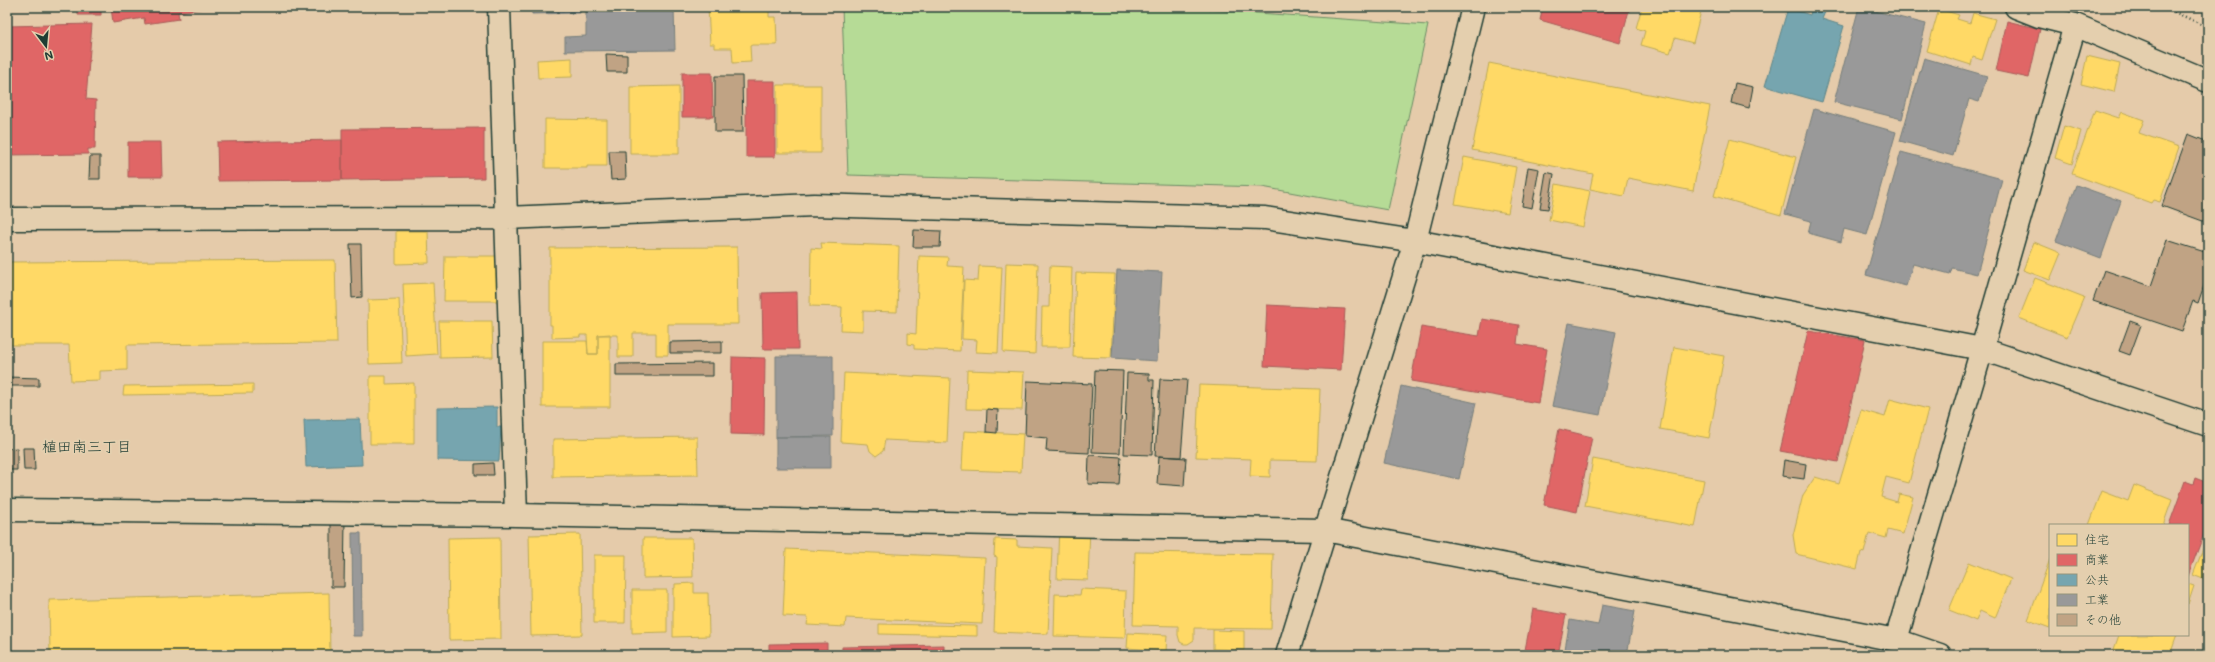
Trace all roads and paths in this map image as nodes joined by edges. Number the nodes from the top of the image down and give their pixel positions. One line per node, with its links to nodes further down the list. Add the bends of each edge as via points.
1 (499, 7): 8 (street)
2 (1473, 7): 10 (street)
3 (2016, 7): 5 (street, via 2039,16)
4 (2162, 7): 6 (path)
5 (2075, 24): 7 (street); 11 (street)
6 (2208, 27)
7 (2208, 81)
8 (506, 218): 9 (street); 10 (street, via 814,205 1265,218); 14 (street)
9 (7, 219)
10 (1415, 241): 11 (street); 15 (street)
11 (1982, 349): 12 (street); 16 (street)
12 (2208, 425)
13 (7, 510): 14 (street)
14 (516, 515): 15 (street)
15 (1325, 530): 16 (street); 17 (street)
16 (1896, 640): 18 (street)
17 (1287, 655)
18 (1940, 655)

